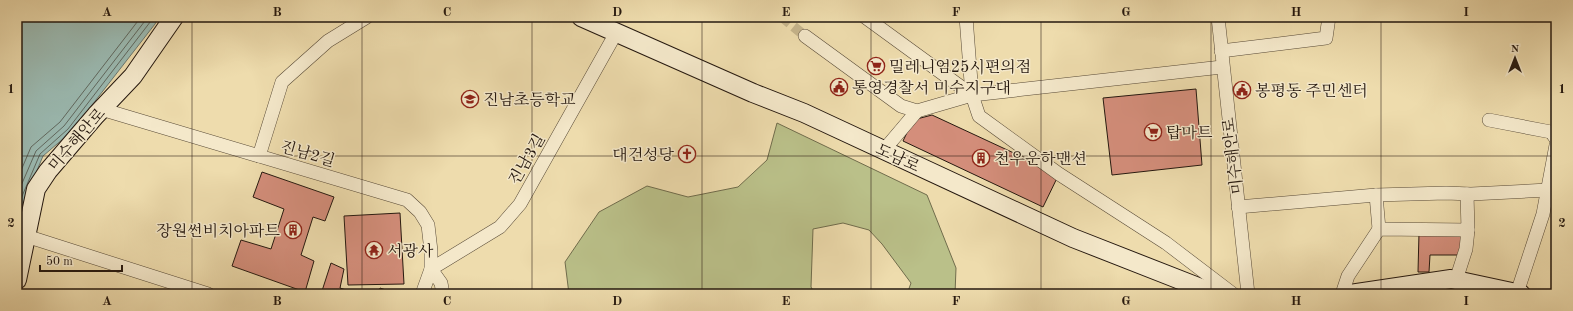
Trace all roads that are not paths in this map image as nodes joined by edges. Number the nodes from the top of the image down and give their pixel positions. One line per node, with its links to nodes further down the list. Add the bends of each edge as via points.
1 (174, 17): 13 (main road, 미수해안로, via 133,76)
2 (367, 17): 19 (street, via 328,41 282,82)
3 (581, 17): 8 (main road, 도남로)
4 (865, 17): 12 (street)
5 (966, 17): 12 (street)
6 (1218, 17): 10 (street, 미수해안로)
7 (1329, 17): 10 (street, via 1326,38)
8 (616, 33): 18 (main road, 도남로); 27 (street, 진남3길, via 520,204 500,227)
9 (805, 36): 14 (street, via 901,106)
10 (1221, 52): 11 (street, 미수해안로)
11 (1222, 67): 12 (street); 23 (street, 미수해안로)
12 (972, 95): 14 (street); 35 (street, via 979,116 1059,174 1166,243)
13 (101, 109): 19 (street, 진남2길); 26 (main road, 미수해안로, via 48,170 36,189)
14 (917, 111): 18 (street)
15 (1489, 120): 16 (street, via 1551,132)
16 (1556, 139)
17 (1556, 145): 20 (street)
18 (884, 150): 34 (main road, 도남로, via 1073,238)
19 (259, 156): 27 (street, 진남2길, via 407,200 420,212 428,225)
20 (1548, 190): 21 (street); 30 (street)
21 (1467, 194): 22 (street); 25 (street)
22 (1376, 195): 23 (street); 24 (street)
23 (1238, 207): 36 (street, 미수해안로)
24 (1379, 229): 25 (street); 37 (street, via 1348,276)
25 (1468, 230): 29 (street, via 1466,249)
26 (26, 236): 28 (main road, 미수해안로); 31 (street)
27 (431, 269): 32 (street, 진남2길); 33 (street, via 440,283)
28 (17, 280)
29 (1456, 280): 30 (main road); 38 (main road)
30 (1519, 293)
31 (208, 294)
32 (422, 294)
33 (443, 294)
34 (1216, 294)
35 (1233, 294)
36 (1248, 294)
37 (1342, 294)
38 (1350, 294)

